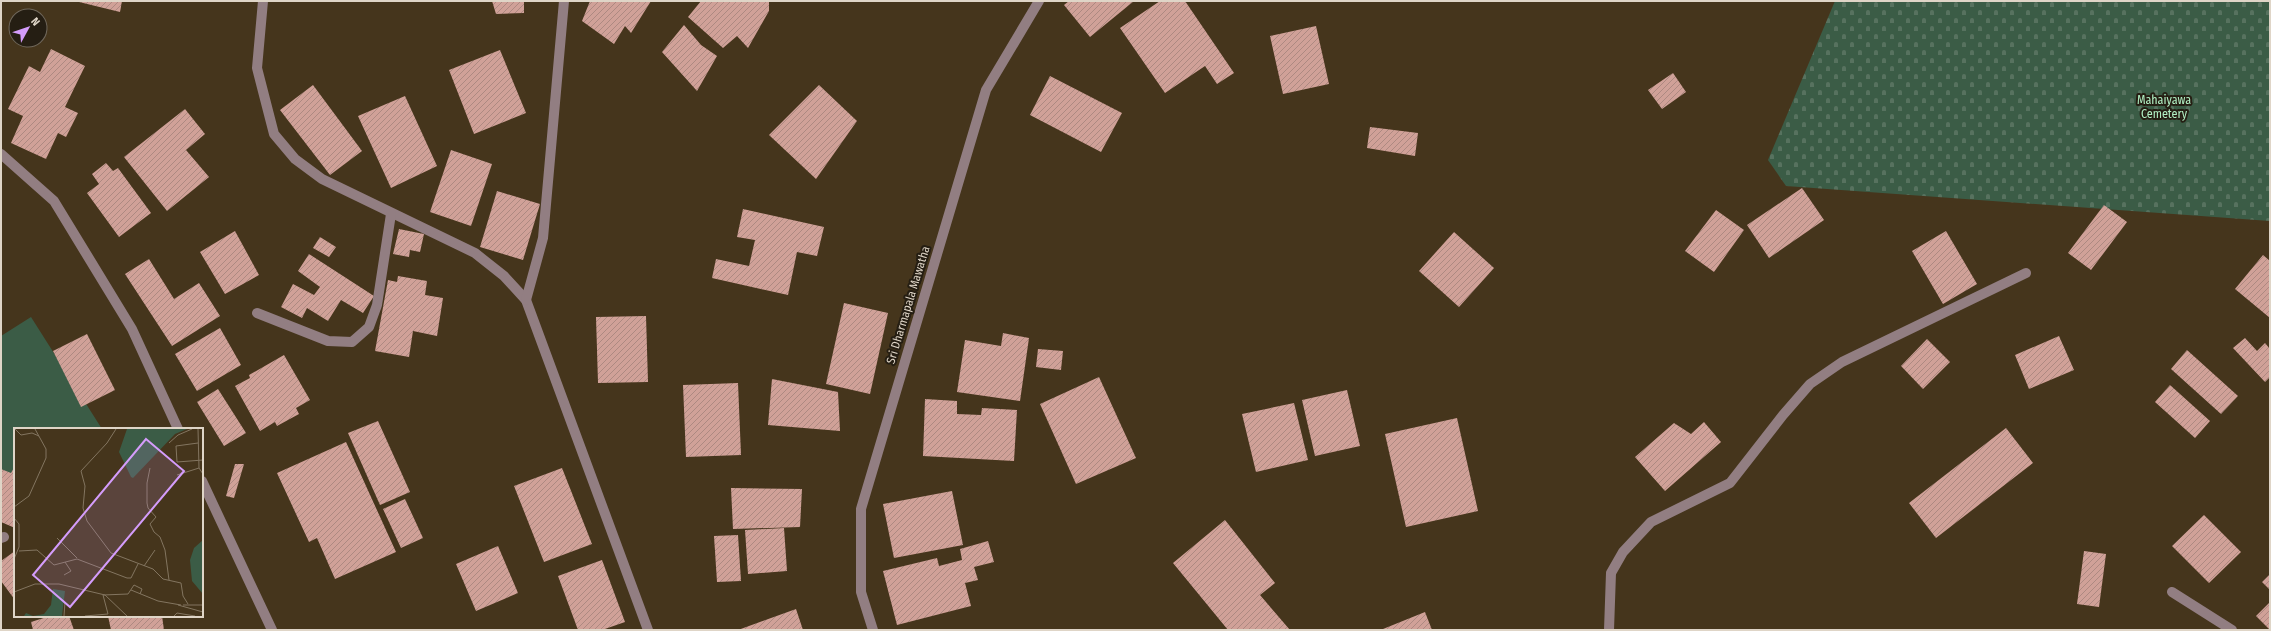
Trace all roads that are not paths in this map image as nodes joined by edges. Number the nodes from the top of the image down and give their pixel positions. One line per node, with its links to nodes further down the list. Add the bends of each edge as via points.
1 (263, 1): 5 (street, via 257,68 274,134 295,159 322,178)
2 (564, 1): 7 (street, via 543,238)
3 (1039, 1): 14 (street, Sri Dharmapala Mawatha, via 986,90 860,509 861,592)
4 (1, 154): 9 (street, via 54,200 132,329)
5 (391, 214): 7 (street, via 475,253 504,276); 8 (street, via 377,304 369,327 352,342 328,341)
6 (2026, 273): 15 (street, via 1842,362 1810,384 1730,483 1651,522 1624,552 1611,573)
7 (526, 300): 13 (street)
8 (257, 313)
9 (178, 428)
10 (203, 483): 12 (street)
11 (2172, 592): 16 (street)
12 (272, 630)
13 (648, 630)
14 (873, 630)
15 (1609, 630)
16 (2232, 630)

